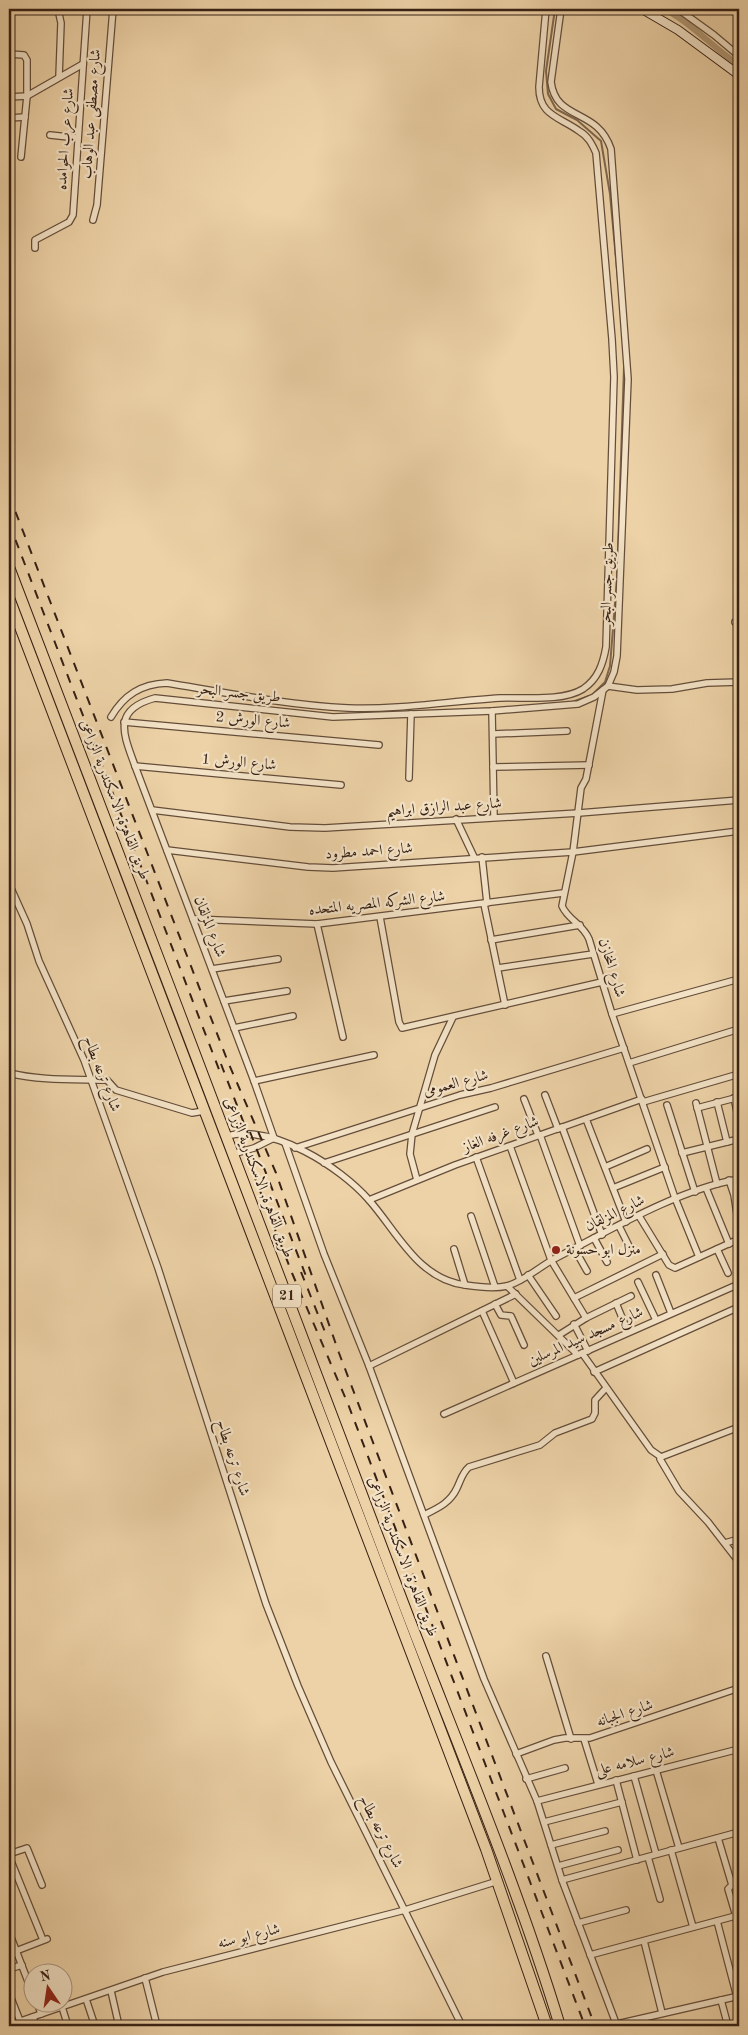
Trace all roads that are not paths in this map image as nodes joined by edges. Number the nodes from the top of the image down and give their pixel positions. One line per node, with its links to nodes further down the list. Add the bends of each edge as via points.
1 (58, 9): 12 (street, via 61,23)
2 (87, 9): 10 (street, شارع عرب الحوامده)
3 (113, 9): 20 (street, شارع مصطفى عبد الوهاب, via 97,205)
4 (546, 9): 24 (street, طريق جسر البحر, via 540,98 550,114 587,137 598,161 614,377)
5 (561, 9): 25 (street, طريق جسر البحر, via 552,91 561,106 587,118 602,130 611,149 628,379)
6 (642, 9): 11 (street, via 678,30)
7 (678, 9): 9 (street)
8 (9, 54): 13 (street, via 24,55 27,60)
9 (739, 56)
10 (83, 64): 12 (street); 18 (street, شارع عرب الحوامده)
11 (739, 75)
12 (59, 78): 13 (street)
13 (27, 96): 14 (street); 15 (street)
14 (9, 97)
15 (25, 117): 16 (street); 19 (street)
16 (9, 118)
17 (50, 135): 18 (street)
18 (78, 138): 21 (street, شارع عرب الحوامده, via 73,215 69,222 35,240)
19 (21, 157)
20 (93, 220)
21 (36, 248)
22 (9, 567): 94 (highway, طريق القاهرة, الاسكندرية الزراعى / 21)
23 (9, 598): 88 (highway, طريق القاهرة, الاسكندرية الزراعى / 21)
24 (606, 637): 25 (street); 30 (street, طريق جسر البحر, via 604,660 599,671 587,685 570,694 347,708 156,684 134,691)
25 (618, 639): 27 (street, طريق جسر البحر, via 616,665)
26 (739, 682): 27 (street, via 672,689)
27 (606, 688): 28 (street, طريق جسر البحر, via 578,704); 35 (street, شارع المخازن)
28 (492, 711): 29 (street, طريق جسر البحر); 33 (street)
29 (411, 714): 31 (street, طريق جسر البحر, via 345,718 155,698 138,705); 38 (street)
30 (111, 717)
31 (124, 723): 34 (street, شارع الورش 2); 36 (street, شارع المزلقان)
32 (568, 730): 33 (street)
33 (492, 734): 37 (street)
34 (379, 745)
35 (589, 764): 37 (street); 42 (street, شارع المخازن, via 581,788)
36 (135, 766): 39 (street, شارع الورش 1); 41 (street, شارع المزلقان)
37 (493, 767): 43 (street)
38 (410, 778)
39 (341, 785)
40 (739, 800): 42 (street, شارع عبد الرازق ابراهيم)
41 (152, 810): 44 (street, شارع عبد الرازق ابراهيم, via 310,828); 46 (street, شارع المزلقان)
42 (579, 813): 43 (street, شارع عبد الرازق ابراهيم); 47 (street, شارع المخازن)
43 (494, 817): 44 (street, شارع عبد الرازق ابراهيم)
44 (456, 819): 48 (street)
45 (739, 831): 47 (street, شارع احمد مطرود)
46 (167, 850): 48 (street, شارع احمد مطرود, via 327,868); 54 (street, شارع المزلقان)
47 (573, 852): 49 (street, شارع احمد مطرود); 51 (street, شارع المخازن)
48 (474, 857): 49 (street, شارع احمد مطرود)
49 (482, 857): 52 (street)
50 (9, 884): 78 (street, شارع ترعه بطاح)
51 (563, 893): 52 (street, شارع الشركه المصريه المتحده); 56 (street, شارع المخازن, via 564,911)
52 (486, 904): 53 (street, شارع الشركه المصريه المتحده); 57 (street)
53 (380, 917): 55 (street, شارع الشركه المصريه المتحده); 69 (street, via 402,1028)
54 (193, 919): 55 (street, شارع الشركه المصريه المتحده); 61 (street, شارع المزلقان)
55 (317, 924): 72 (street)
56 (580, 925): 57 (street); 58 (street, شارع المخازن, via 587,934)
57 (492, 940): 60 (street)
58 (593, 954): 60 (street); 63 (street, شارع المخازن)
59 (278, 959): 61 (street)
60 (498, 968): 66 (street)
61 (212, 969): 65 (street, شارع المزلقان)
62 (739, 980): 67 (street)
63 (602, 982): 66 (street); 67 (street, شارع المخازن)
64 (287, 991): 65 (street)
65 (224, 1002): 70 (street, شارع المزلقان)
66 (505, 1005): 69 (street)
67 (612, 1014): 73 (street, شارع المخازن)
68 (293, 1016): 70 (street)
69 (453, 1017): 86 (street, via 435,1055)
70 (234, 1028): 79 (street, شارع المزلقان)
71 (739, 1029): 75 (street)
72 (343, 1037)
73 (624, 1048): 75 (street, شارع المخازن); 86 (street, شارع العمومى)
74 (374, 1055): 79 (street)
75 (629, 1063): 83 (street, شارع المخازن)
76 (9, 1073): 78 (street)
77 (739, 1074): 83 (street, شارع غرفه الغاز)
78 (91, 1081): 88 (street, via 107,1080 116,1090 192,1113); 204 (street, شارع ترعه بطاح, via 158,1268 266,1604 312,1721)
79 (254, 1081): 95 (street, شارع المزلقان)
80 (546, 1095): 91 (street)
81 (737, 1097): 84 (street); 90 (street)
82 (524, 1099): 93 (street)
83 (643, 1101): 89 (street, شارع غرفه الغاز); 108 (street, شارع المخازن)
84 (717, 1102): 97 (street); 100 (street, via 697,1105)
85 (667, 1105): 103 (street)
86 (420, 1107): 92 (street); 101 (street, شارع العمومى)
87 (495, 1107): 92 (street)
88 (204, 1111): 201 (highway, طريق القاهرة, الاسكندرية الزراعى / 21)
89 (586, 1119): 91 (street, شارع غرفه الغاز); 107 (street)
90 (739, 1120)
91 (560, 1128): 93 (street, شارع غرفه الغاز); 124 (street)
92 (412, 1134): 106 (street); 110 (street, via 410,1154)
93 (539, 1135): 99 (street, شارع غرفه الغاز); 128 (street)
94 (227, 1136): 95 (street, via 248,1133); 104 (highway, طريق القاهرة, الاسكندرية الزراعى / 21)
95 (274, 1138): 98 (street); 104 (street)
96 (739, 1139): 97 (street)
97 (727, 1142): 100 (street)
98 (285, 1143): 101 (street); 162 (street, via 324,1254)
99 (510, 1146): 105 (street, شارع غرفه الغاز); 134 (street)
100 (707, 1147): 103 (street); 112 (street)
101 (295, 1148): 106 (street)
102 (647, 1150): 107 (street)
103 (682, 1153): 115 (street)
104 (233, 1154): 238 (highway, طريق القاهرة, الاسكندرية الزراعى / 21, via 488,1820)
105 (476, 1157): 110 (street, شارع غرفه الغاز); 140 (street)
106 (324, 1163): 117 (street)
107 (605, 1167): 113 (street)
108 (665, 1167): 113 (street); 116 (street, شارع المخازن)
109 (739, 1179): 111 (street, شارع المزلقان)
110 (417, 1180): 117 (street, شارع غرفه الغاز)
111 (729, 1180): 112 (street, شارع المزلقان); 120 (street)
112 (717, 1184): 114 (street, شارع المزلقان)
113 (613, 1188): 121 (street)
114 (706, 1188): 115 (street, شارع المزلقان); 127 (street)
115 (695, 1192): 116 (street, شارع المزلقان)
116 (675, 1198): 119 (street, شارع المزلقان); 133 (street, شارع المخازن)
117 (369, 1200): 143 (street, via 422,1267 450,1282)
118 (471, 1216): 145 (street)
119 (639, 1216): 121 (street, شارع المزلقان); 132 (street)
120 (738, 1216): 123 (street)
121 (626, 1222): 122 (street, شارع المزلقان)
122 (619, 1226): 124 (street, شارع المزلقان); 131 (street)
123 (739, 1227)
124 (602, 1235): 125 (street, شارع المزلقان)
125 (594, 1238): 128 (street, شارع المزلقان); 135 (street)
126 (739, 1239): 127 (street)
127 (729, 1244): 130 (street)
128 (577, 1247): 134 (street, شارع المزلقان); 136 (street)
129 (454, 1249): 143 (street)
130 (718, 1249): 133 (street); 137 (street)
131 (631, 1250)
132 (663, 1254): 133 (street, via 672,1267); 148 (street)
133 (699, 1257)
134 (551, 1260): 139 (street, شارع المزلقان); 148 (street)
135 (607, 1262)
136 (588, 1271)
137 (728, 1273)
138 (656, 1274): 153 (street)
139 (528, 1275): 140 (street, شارع المزلقان); 154 (street)
140 (520, 1280): 144 (street, شارع المزلقان)
141 (638, 1282): 156 (street)
142 (739, 1284): 153 (street, شارع مسجد سيد المرسلين)
143 (466, 1286): 145 (street)
144 (507, 1286): 145 (street); 146 (street)
145 (495, 1287)
146 (516, 1294): 150 (street); 159 (street)
147 (631, 1296): 149 (street)
148 (574, 1298): 155 (street)
149 (616, 1303): 155 (street); 158 (street)
150 (495, 1304): 152 (street); 160 (street, via 501,1316 511,1316)
151 (739, 1307): 163 (street)
152 (482, 1311): 162 (street); 164 (street)
153 (671, 1313): 156 (street, شارع مسجد سيد المرسلين)
154 (556, 1316)
155 (586, 1318): 157 (street)
156 (656, 1320): 158 (street, شارع مسجد سيد المرسلين)
157 (574, 1324): 159 (street); 161 (street)
158 (628, 1332): 161 (street, شارع مسجد سيد المرسلين)
159 (558, 1335): 161 (street)
160 (524, 1345)
161 (582, 1353): 163 (street); 164 (street, شارع مسجد سيد المرسلين)
162 (370, 1366): 169 (street)
163 (594, 1372): 165 (street)
164 (514, 1383): 166 (street, شارع مسجد سيد المرسلين)
165 (606, 1388): 168 (street, via 651,1450); 169 (street, via 595,1400 592,1419 555,1433 536,1447 469,1467 447,1502)
166 (444, 1414)
167 (739, 1427): 168 (street)
168 (661, 1457): 171 (street, via 662,1465 679,1491)
169 (424, 1515): 178 (street, via 484,1679)
170 (739, 1539): 171 (street)
171 (725, 1544): 172 (street)
172 (739, 1562)
173 (546, 1656): 175 (street)
174 (739, 1688): 176 (street, شارع الجبانه)
175 (571, 1738): 176 (street, شارع الجبانه); 178 (street, شارع الجبانه, via 554,1740)
176 (584, 1739): 184 (street)
177 (739, 1749): 180 (street, شارع سلامه على)
178 (516, 1754): 182 (street)
179 (565, 1768): 182 (street)
180 (656, 1770): 181 (street, شارع سلامه على); 192 (street)
181 (634, 1776): 183 (street, شارع سلامه على); 195 (street)
182 (526, 1779): 185 (street)
183 (616, 1780): 184 (street, شارع سلامه على); 186 (street)
184 (598, 1784): 185 (street, شارع سلامه على)
185 (537, 1800): 187 (street)
186 (622, 1802): 187 (street); 198 (street)
187 (544, 1822): 191 (street)
188 (605, 1831): 191 (street)
189 (739, 1832): 190 (street)
190 (718, 1838): 192 (street); 206 (street, via 732,1884 728,1888)
191 (551, 1845): 199 (street)
192 (679, 1848): 194 (street)
193 (618, 1850): 199 (street)
194 (671, 1850): 195 (street); 209 (street)
195 (656, 1854): 197 (street)
196 (9, 1855): 202 (street, via 27,1848); 212 (street, via 45,1940)
197 (648, 1856): 198 (street); 203 (street)
198 (637, 1860): 200 (street)
199 (558, 1866): 200 (street)
200 (562, 1880): 208 (street)
201 (498, 1881): 204 (street, شارع ابو سنه); 237 (highway, طريق القاهرة, الاسكندرية الزراعى / 21)
202 (42, 1886)
203 (660, 1899)
204 (405, 1910): 216 (street, شارع ابو سنه); 236 (street, شارع ترعه بطاح)
205 (626, 1910): 208 (street)
206 (738, 1915): 207 (street)
207 (718, 1921): 209 (street); 219 (street)
208 (578, 1923): 213 (street)
209 (693, 1927): 211 (street)
210 (9, 1932): 212 (street)
211 (644, 1941): 213 (street); 226 (street)
212 (16, 1951): 214 (street)
213 (590, 1954): 230 (street)
214 (22, 1965): 215 (street)
215 (9, 1968)
216 (145, 1978): 217 (street, شارع ابو سنه); 235 (street)
217 (111, 1991): 220 (street, شارع ابو سنه); 234 (street)
218 (9, 1993): 228 (street)
219 (738, 1996): 221 (street)
220 (86, 1999): 222 (street, شارع ابو سنه); 233 (street)
221 (721, 2000): 226 (street); 239 (street)
222 (72, 2004)
223 (48, 2012): 225 (street, شارع ابو سنه)
224 (64, 2012): 232 (street)
225 (42, 2014): 227 (street, شارع ابو سنه)
226 (662, 2014): 230 (street)
227 (33, 2017): 228 (street, شارع ابو سنه); 231 (street)
228 (21, 2024): 229 (street, شارع ابو سنه)
229 (9, 2025)
230 (617, 2025)
231 (36, 2026)
232 (68, 2026)
233 (95, 2026)
234 (120, 2026)
235 (157, 2026)
236 (462, 2026)
237 (547, 2026)
238 (562, 2026)
239 (728, 2026)

